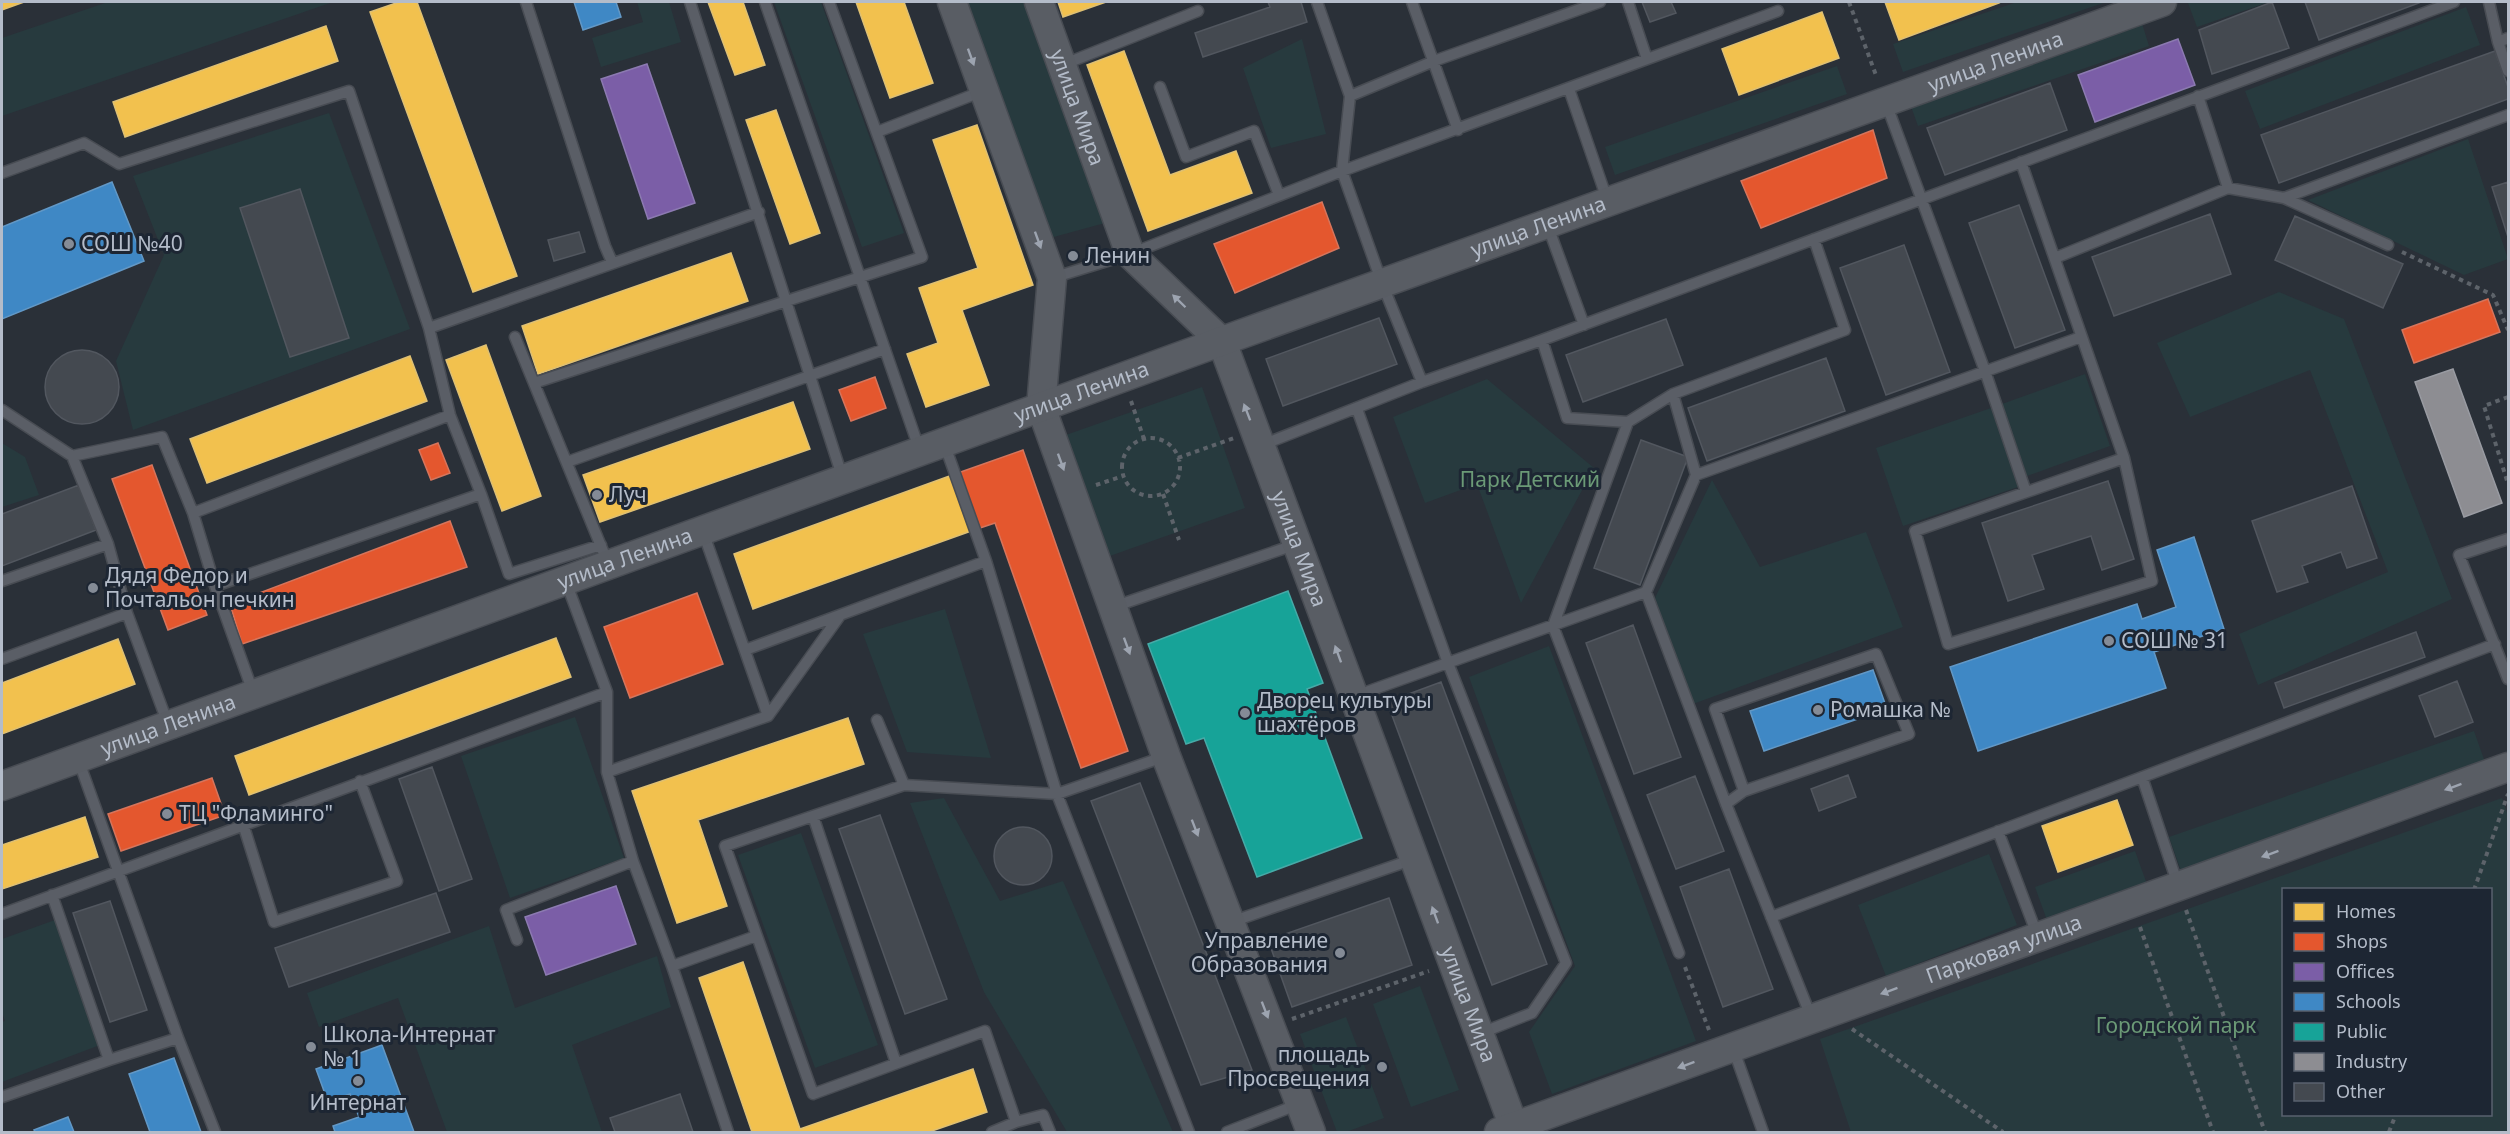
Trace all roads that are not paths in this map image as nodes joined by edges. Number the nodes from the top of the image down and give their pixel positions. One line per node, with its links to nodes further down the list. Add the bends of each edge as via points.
1 (526, 2): 44 (lane)
2 (690, 2): 38 (lane)
3 (765, 2): 45 (lane)
4 (829, 2): 29 (lane)
5 (952, 2): 23 (main road, one-way to 23)
6 (1039, 2): 19 (main road, улица Мира)
7 (1318, 2): 24 (lane)
8 (1412, 2): 18 (lane)
9 (1600, 2): 18 (lane)
10 (1628, 2): 17 (lane)
11 (2160, 2): 26 (main road, улица Ленина)
12 (2448, 2): 25 (lane)
13 (2489, 2): 16 (lane)
14 (1198, 11): 19 (lane)
15 (1778, 11): 17 (lane)
16 (2503, 40): 20 (lane)
17 (1647, 59): 22 (lane)
18 (1434, 61): 24 (lane); 28 (lane)
19 (1062, 65): 42 (main road, улица Мира)
20 (2508, 70)
21 (1160, 87): 34 (lane, via 1186,157 1254,131)
22 (1569, 88): 28 (lane); 37 (lane)
23 (984, 91): 29 (lane); 46 (main road, one-way to 46)
24 (1350, 96): 31 (lane)
25 (2198, 96): 30 (lane); 33 (lane)
26 (1885, 102): 36 (lane); 37 (main road, улица Ленина)
27 (2508, 115): 35 (lane)
28 (1458, 130): 31 (lane)
29 (877, 132): 45 (lane, via 922,257)
30 (2021, 162): 36 (lane); 43 (lane)
31 (1342, 171): 34 (lane); 47 (lane)
32 (2, 173): 50 (lane, via 84,143 119,164 349,91)
33 (2228, 188): 35 (lane); 43 (lane)
34 (1279, 195): 42 (lane)
35 (2284, 198): 41 (lane)
36 (1920, 199): 40 (lane); 56 (lane)
37 (1608, 202): 39 (main road, улица Ленина)
38 (759, 212): 44 (lane); 48 (lane)
39 (1547, 224): 47 (main road, улица Ленина); 49 (lane)
40 (1814, 239): 49 (lane); 60 (lane, via 1845,330)
41 (2388, 245)
42 (1130, 254): 46 (lane); 54 (main road, улица Мира, one-way to 42)
43 (2055, 258): 52 (lane)
44 (612, 262): 50 (lane)
45 (860, 277): 48 (lane); 55 (lane)
46 (1052, 278): 61 (main road)
47 (1382, 284): 54 (main road, улица Ленина); 58 (lane)
48 (785, 300): 57 (lane); 59 (lane)
49 (1584, 325): 53 (lane)
50 (429, 328): 64 (lane)
51 (515, 337): 59 (lane)
52 (2081, 337): 56 (lane); 69 (lane)
53 (1542, 340): 58 (lane); 65 (lane, via 1567,418)
54 (1222, 342): 61 (main road, улица Ленина); 66 (main road, улица Мира, one-way to 54)
55 (885, 349): 57 (lane); 67 (lane)
56 (1985, 371): 71 (lane); 73 (lane)
57 (809, 374): 70 (lane); 72 (lane)
58 (1422, 382): 62 (lane)
59 (534, 383): 70 (lane)
60 (1673, 394): 65 (lane); 71 (lane)
61 (1041, 407): 67 (main road, улица Ленина); 87 (main road, one-way to 87)
62 (1358, 409): 66 (lane); 94 (lane)
63 (2, 410): 68 (lane)
64 (450, 415): 74 (lane); 75 (lane)
65 (1628, 422): 90 (lane)
66 (1257, 438): 79 (main road, улица Мира)
67 (932, 447): 72 (main road, улица Ленина); 81 (lane)
68 (72, 456): 75 (lane, via 162,437); 78 (lane)
69 (2124, 458): 73 (lane); 73 (lane, via 2152,581 1948,644 1916,531)
70 (567, 462): 80 (lane)
71 (1696, 475): 86 (lane)
72 (843, 480): 76 (main road, улица Ленина)
73 (2026, 492)
74 (481, 494): 84 (lane); 85 (lane)
75 (193, 513): 84 (lane)
76 (702, 531): 80 (main road, улица Ленина); 92 (lane)
77 (2508, 539): 91 (lane, via 2459,555)
78 (108, 544): 82 (lane); 88 (lane)
79 (1297, 544): 87 (lane); 98 (main road, улица Мира, one-way to 79)
80 (605, 555): 83 (main road, улица Ленина); 85 (lane)
81 (986, 561): 89 (lane); 111 (lane)
82 (2, 581)
83 (565, 581): 85 (main road, улица Ленина); 96 (lane)
84 (215, 586): 97 (lane)
85 (514, 586): 97 (main road, улица Ленина)
86 (1646, 592): 90 (lane); 112 (lane)
87 (1113, 608): 102 (main road, one-way to 102)
88 (127, 613): 93 (lane); 101 (lane)
89 (839, 617): 92 (lane); 99 (lane)
90 (1553, 626): 94 (lane); 127 (lane)
91 (2495, 645): 95 (lane); 106 (lane)
92 (745, 650): 99 (lane)
93 (2, 659)
94 (1448, 663): 98 (lane); 130 (lane, via 1566,963 1532,1013)
95 (2508, 679)
96 (607, 692): 105 (lane); 107 (lane)
97 (254, 695): 101 (main road, улица Ленина)
98 (1354, 697): 116 (main road, улица Мира)
99 (768, 716): 105 (lane)
100 (877, 720): 108 (lane)
101 (168, 724): 103 (main road, улица Ленина)
102 (1166, 756): 111 (lane); 123 (main road, one-way to 123)
103 (78, 759): 109 (main road, улица Ленина); 118 (lane)
104 (2508, 767): 119 (main road, Парковая улица, one-way to 119)
105 (607, 772): 117 (lane)
106 (2142, 777): 115 (lane); 119 (lane)
107 (360, 781): 114 (lane); 114 (lane, via 397,881 274,922)
108 (904, 785): 111 (lane); 113 (lane)
109 (2, 786)
110 (1744, 791): 110 (lane, via 1910,734 1876,654 1715,708); 112 (lane)
111 (1057, 794): 143 (lane)
112 (1726, 804): 122 (lane)
113 (813, 816): 124 (lane, via 724,846); 134 (lane)
114 (243, 824): 118 (lane)
115 (1998, 831): 122 (lane); 125 (lane)
116 (1414, 859): 123 (lane); 130 (main road, улица Мира, one-way to 116)
117 (633, 861): 126 (lane, via 506,910); 128 (lane)
118 (118, 871): 120 (lane); 131 (lane)
119 (2178, 887): 125 (main road, Парковая улица)
120 (52, 895): 121 (lane); 133 (lane)
121 (2, 914)
122 (1771, 917): 129 (lane)
123 (1232, 922): 136 (main road, one-way to 136)
124 (756, 936): 128 (lane); 134 (lane, via 813,1094)
125 (2038, 937): 129 (main road, Парковая улица, one-way to 129)
126 (517, 940)
127 (1679, 953)
128 (672, 966): 140 (lane)
129 (1820, 1016): 132 (main road, Парковая улица)
130 (1480, 1034): 138 (main road, улица Мира)
131 (178, 1038): 133 (lane); 139 (lane)
132 (1725, 1051): 138 (main road, Парковая улица, one-way to 138); 146 (lane)
133 (109, 1060): 135 (lane)
134 (896, 1063): 137 (lane, via 985,1031)
135 (2, 1097)
136 (1300, 1103): 144 (lane); 145 (main road)
137 (1016, 1122): 141 (lane); 142 (lane, via 1043,1114)
138 (1507, 1130)
139 (215, 1132)
140 (728, 1132)
141 (992, 1132)
142 (1050, 1132)
143 (1189, 1132)
144 (1227, 1132)
145 (1311, 1132)
146 (1763, 1132)

